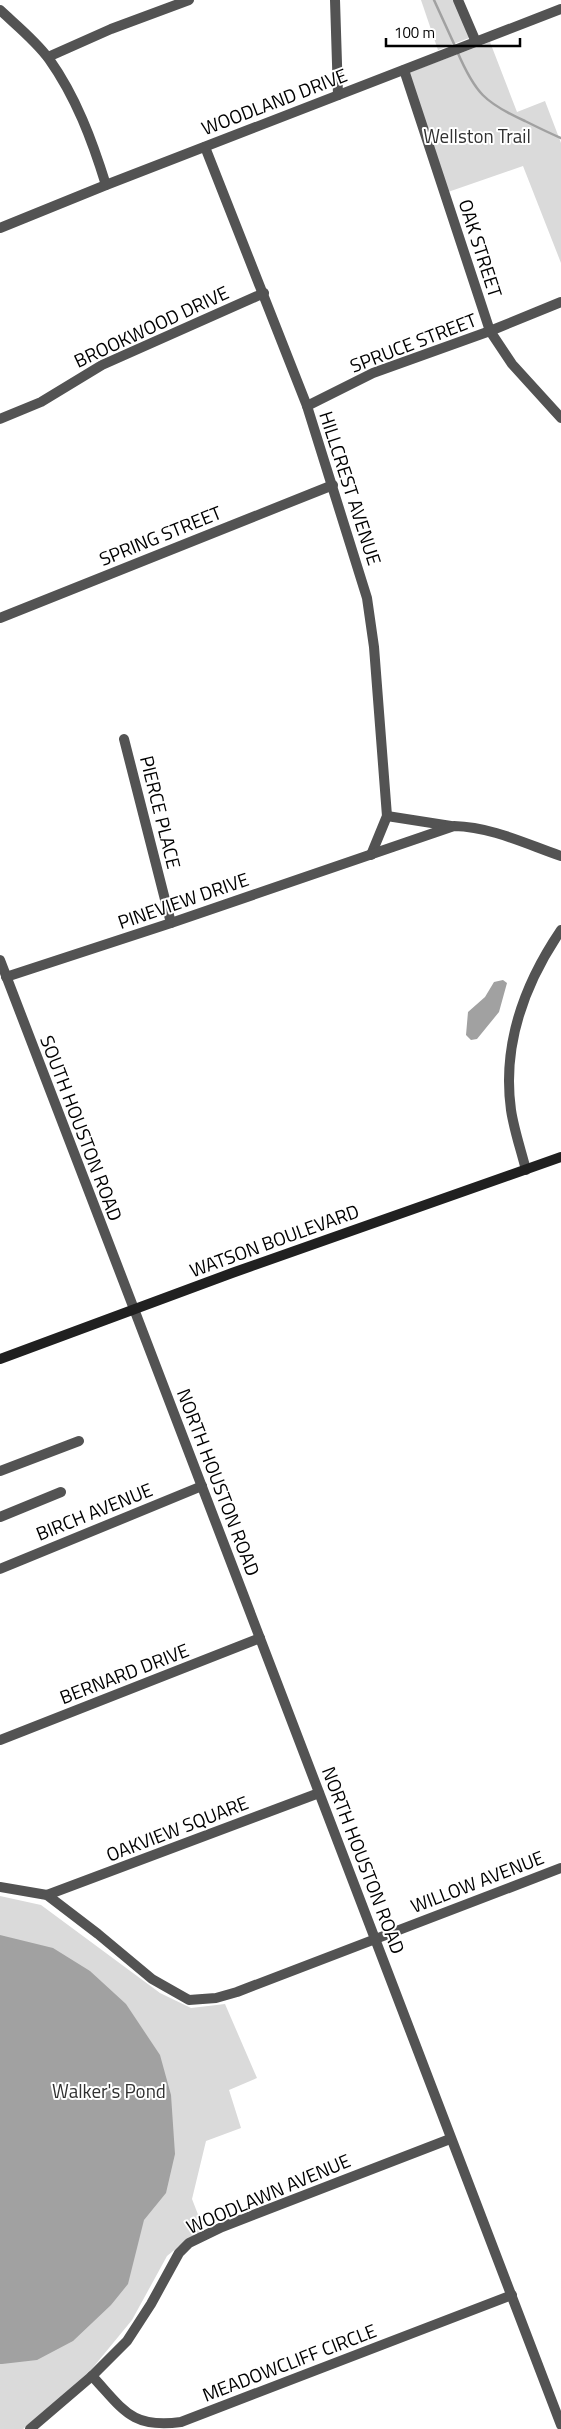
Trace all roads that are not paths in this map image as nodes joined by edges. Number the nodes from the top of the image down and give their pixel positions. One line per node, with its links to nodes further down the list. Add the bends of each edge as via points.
1 (189, 0): 7 (street)
2 (335, 0): 9 (street)
3 (458, 0): 6 (street)
4 (561, 9): 6 (street, WOODLAND DRIVE)
5 (0, 10): 7 (street)
6 (471, 44): 8 (street, WOODLAND DRIVE)
7 (48, 57): 11 (street, via 90,134)
8 (404, 70): 9 (street, WOODLAND DRIVE); 15 (street, OAK STREET)
9 (338, 95): 10 (street, WOODLAND DRIVE)
10 (205, 147): 11 (street, WOODLAND DRIVE); 13 (street, HILLCREST AVENUE)
11 (106, 185): 12 (street, WOODLAND DRIVE)
12 (0, 228)
13 (264, 293): 16 (street, HILLCREST AVENUE); 18 (street, BROOKWOOD DRIVE, via 102,365 41,402)
14 (561, 302): 15 (street, SPRUCE STREET)
15 (490, 331): 16 (street, SPRUCE STREET, via 373,373); 17 (street, OAK STREET, via 512,364)
16 (307, 406): 19 (street, HILLCREST AVENUE)
17 (561, 418)
18 (0, 419)
19 (333, 485): 20 (street, SPRING STREET); 22 (street, HILLCREST AVENUE, via 367,598)
20 (0, 618)
21 (124, 739): 26 (street, PIERCE PLACE)
22 (387, 816): 23 (street); 24 (street, HILLCREST AVENUE)
23 (454, 826): 24 (street, PINEVIEW DRIVE); 25 (street, via 490,831)
24 (371, 855): 26 (street, PINEVIEW DRIVE)
25 (561, 856)
26 (171, 924): 29 (street, PINEVIEW DRIVE)
27 (561, 930): 31 (street, via 527,990 512,1041 509,1074 511,1112)
28 (0, 960): 29 (street, SOUTH HOUSTON ROAD)
29 (6, 977): 32 (street, SOUTH HOUSTON ROAD)
30 (561, 1157): 31 (main road, WATSON BOULEVARD)
31 (526, 1170): 32 (main road, WATSON BOULEVARD)
32 (134, 1309): 33 (main road, WATSON BOULEVARD); 36 (street, NORTH HOUSTON ROAD)
33 (0, 1359)
34 (79, 1440): 35 (street)
35 (0, 1471)
36 (202, 1486): 39 (street, BIRCH AVENUE); 40 (street, NORTH HOUSTON ROAD)
37 (61, 1492): 38 (street)
38 (0, 1517)
39 (0, 1568)
40 (260, 1638): 41 (street, BERNARD DRIVE); 42 (street, NORTH HOUSTON ROAD)
41 (0, 1740)
42 (319, 1793): 45 (street, OAKVIEW SQUARE); 46 (street, NORTH HOUSTON ROAD)
43 (561, 1868): 46 (street, WILLOW AVENUE)
44 (0, 1887): 45 (street)
45 (48, 1896): 46 (street, WILLOW AVENUE, via 152,1979 189,2000 237,1992)
46 (375, 1940): 47 (street, NORTH HOUSTON ROAD)
47 (450, 2139): 48 (street, NORTH HOUSTON ROAD); 49 (street, WOODLAWN AVENUE, via 222,2227 189,2243 171,2263 151,2304 127,2341)
48 (512, 2295): 49 (street, MEADOWCLIFF CIRCLE, via 181,2422 148,2425 133,2420); 50 (street, NORTH HOUSTON ROAD)
49 (92, 2376): 51 (street, WOODLAWN AVENUE)
50 (561, 2425)
51 (30, 2429)

